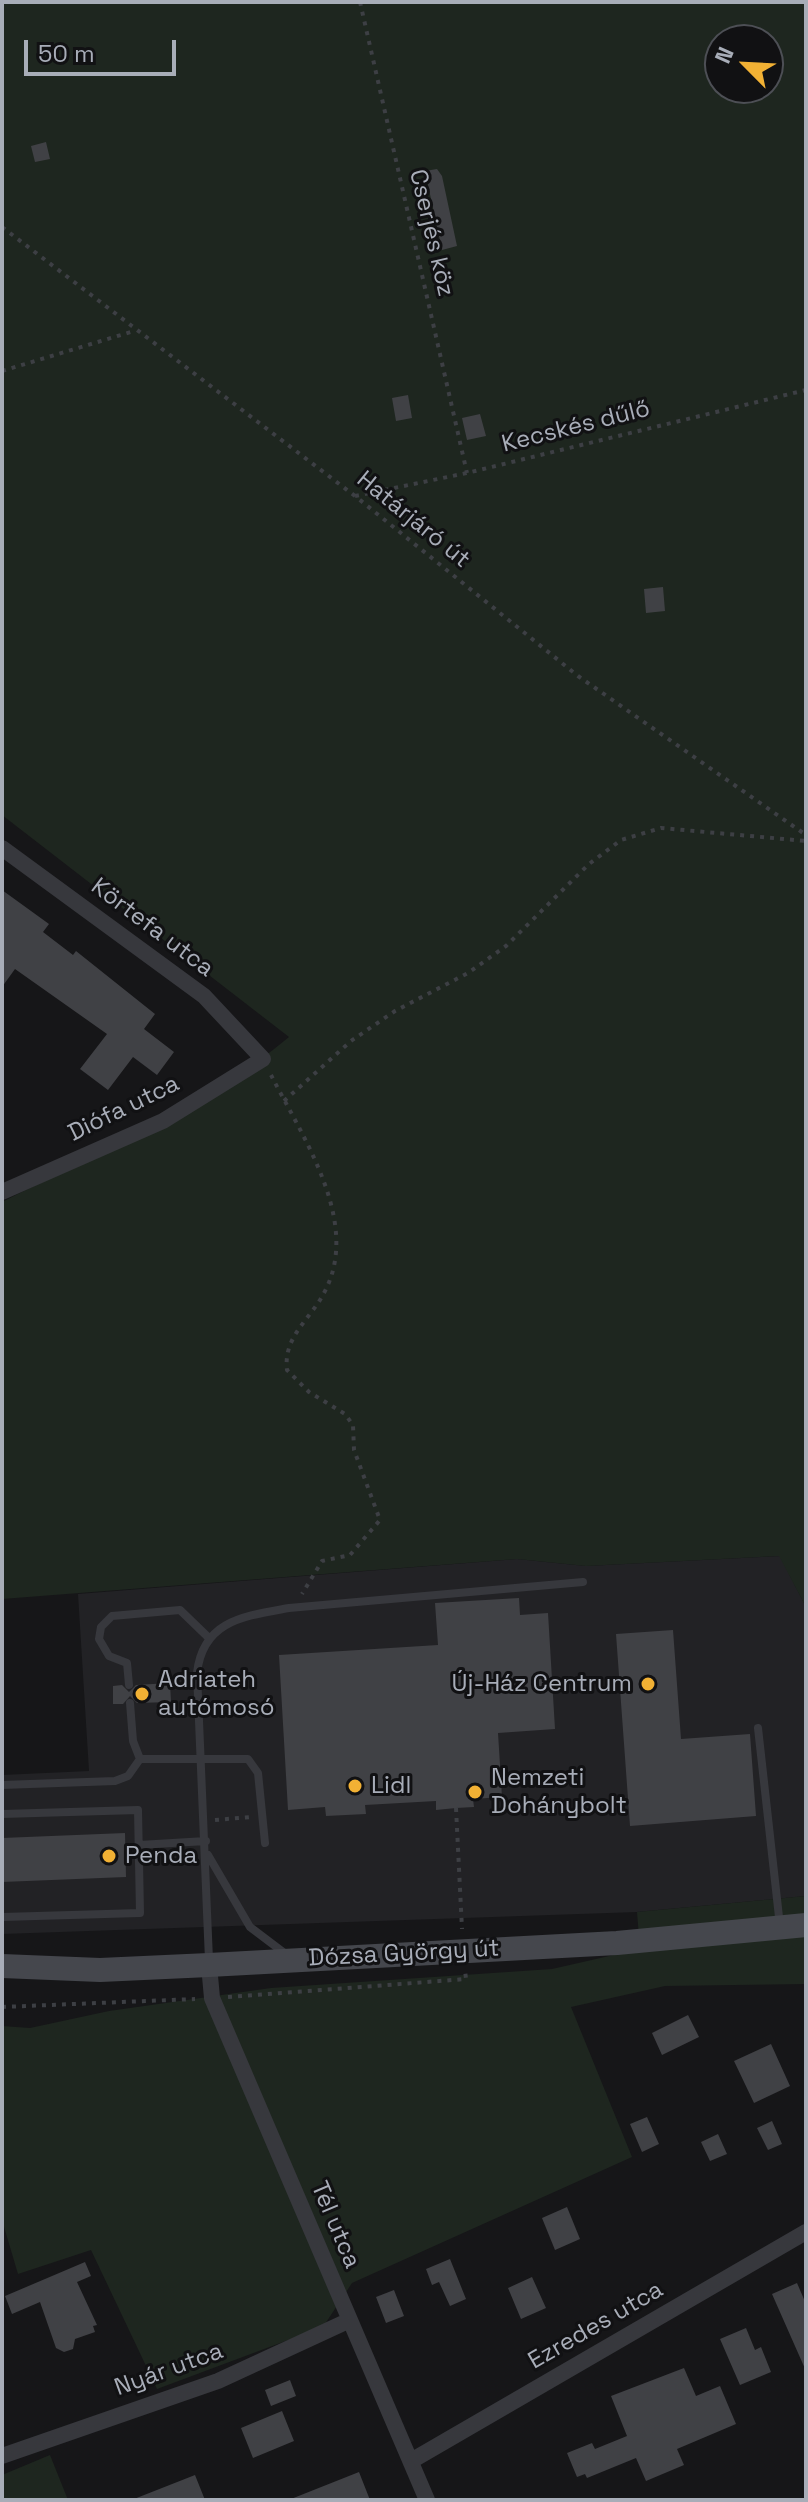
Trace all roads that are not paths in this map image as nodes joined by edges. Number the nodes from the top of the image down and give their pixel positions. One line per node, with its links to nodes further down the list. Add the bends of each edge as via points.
1 (2, 848): 2 (street, Körtefa utca, via 204,996)
2 (263, 1059): 3 (street, Diófa utca, via 163,1121)
3 (2, 1192)
4 (583, 1582): 5 (lane, via 301,1607 241,1616)
5 (209, 1638): 6 (lane, via 180,1610 119,1614 106,1620 98,1634 102,1648 127,1663); 9 (lane, via 197,1673)
6 (129, 1685)
7 (130, 1703): 10 (lane)
8 (758, 1728): 19 (lane)
9 (203, 1758): 10 (lane); 13 (lane); 14 (lane, via 241,1756 252,1763 258,1773)
10 (140, 1759): 11 (lane, via 128,1776 115,1781)
11 (2, 1785)
12 (2, 1814): 15 (lane, via 138,1810)
13 (206, 1841): 15 (lane); 16 (lane)
14 (265, 1843)
15 (139, 1845): 17 (lane, via 140,1913)
16 (207, 1853): 20 (lane, via 250,1927); 21 (lane)
17 (2, 1917)
18 (806, 1925): 19 (main road, Dózsa György út)
19 (780, 1926): 20 (main road, Dózsa György út, via 617,1943)
20 (294, 1960): 21 (main road, Dózsa György út)
21 (209, 1965): 22 (main road, Dózsa György út, via 100,1970); 24 (street, Tél utca, via 212,1998)
22 (2, 1966)
23 (806, 2232): 26 (street, Ezredes utca)
24 (350, 2320): 25 (street, Nyár utca, via 218,2381); 26 (street, Tél utca)
25 (2, 2456)
26 (411, 2461): 27 (street, Tél utca)
27 (427, 2500)

